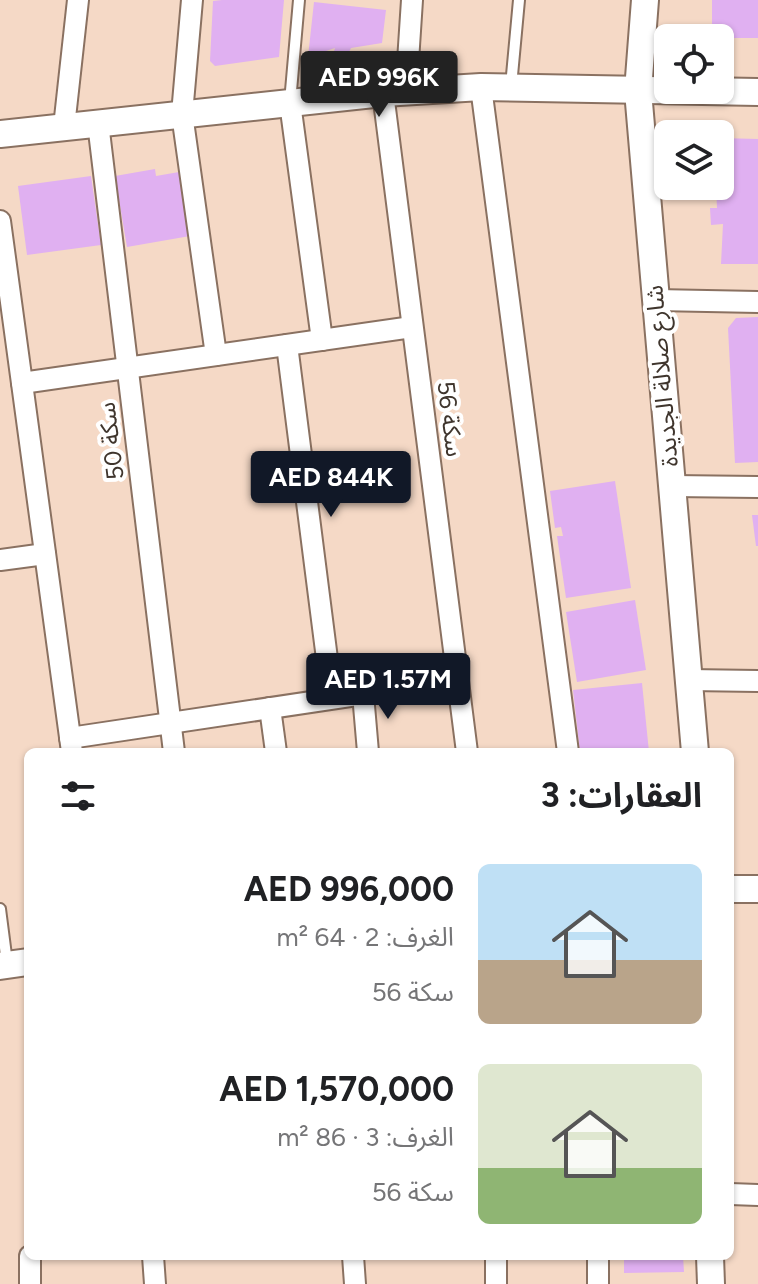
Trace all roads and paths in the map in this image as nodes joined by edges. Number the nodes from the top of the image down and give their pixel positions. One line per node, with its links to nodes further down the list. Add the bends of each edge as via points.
1 (78, 0): 15 (street)
2 (192, 0): 13 (street)
3 (299, 0): 12 (lane)
4 (412, 0): 10 (street, سكة 56)
5 (519, 0): 8 (lane)
6 (645, 0): 9 (street, شارع صلالة الجديدة)
7 (481, 87): 8 (street); 10 (street); 42 (street)
8 (511, 87): 9 (street)
9 (638, 91): 11 (street); 18 (street, شارع صلالة الجديدة)
10 (394, 92): 12 (street); 20 (street, سكة 56)
11 (758, 92)
12 (290, 103): 13 (street); 21 (street)
13 (182, 114): 14 (street); 23 (street)
14 (98, 123): 15 (street); 24 (street, سكة 50)
15 (64, 127): 16 (street)
16 (0, 134)
17 (0, 221): 25 (street)
18 (656, 300): 19 (street); 26 (street, شارع صلالة الجديدة)
19 (758, 302)
20 (412, 327): 21 (street); 30 (street, سكة 56)
21 (322, 340): 22 (street)
22 (287, 345): 23 (street); 34 (street)
23 (216, 355): 24 (street)
24 (128, 368): 25 (street); 36 (street, سكة 50)
25 (22, 383): 28 (street)
26 (672, 486): 27 (street); 31 (street, شارع صلالة الجديدة)
27 (758, 487)
28 (45, 554): 29 (street); 37 (street)
29 (0, 560)
30 (458, 680): 33 (street); 41 (street, سكة 56)
31 (689, 680): 32 (street); 43 (street, شارع صلالة الجديدة)
32 (758, 681)
33 (363, 694): 34 (street); 40 (street)
34 (332, 698): 35 (street)
35 (270, 708): 36 (street); 39 (street)
36 (171, 723): 37 (street); 38 (street, سكة 50)
37 (71, 745)
38 (174, 748)
39 (275, 748)
40 (368, 748)
41 (466, 748)
42 (567, 748)
43 (695, 748)
44 (734, 889): 45 (street)
45 (758, 889)
46 (0, 909): 47 (lane)
47 (12, 964)
48 (734, 1194): 49 (street)
49 (758, 1195)
50 (30, 1260): 56 (street)
51 (153, 1260): 57 (street)
52 (353, 1260): 58 (street)
53 (496, 1260): 59 (street)
54 (598, 1260): 60 (street)
55 (710, 1260): 61 (street)
56 (30, 1284)
57 (155, 1284)
58 (355, 1284)
59 (496, 1284)
60 (598, 1284)
61 (711, 1284)

